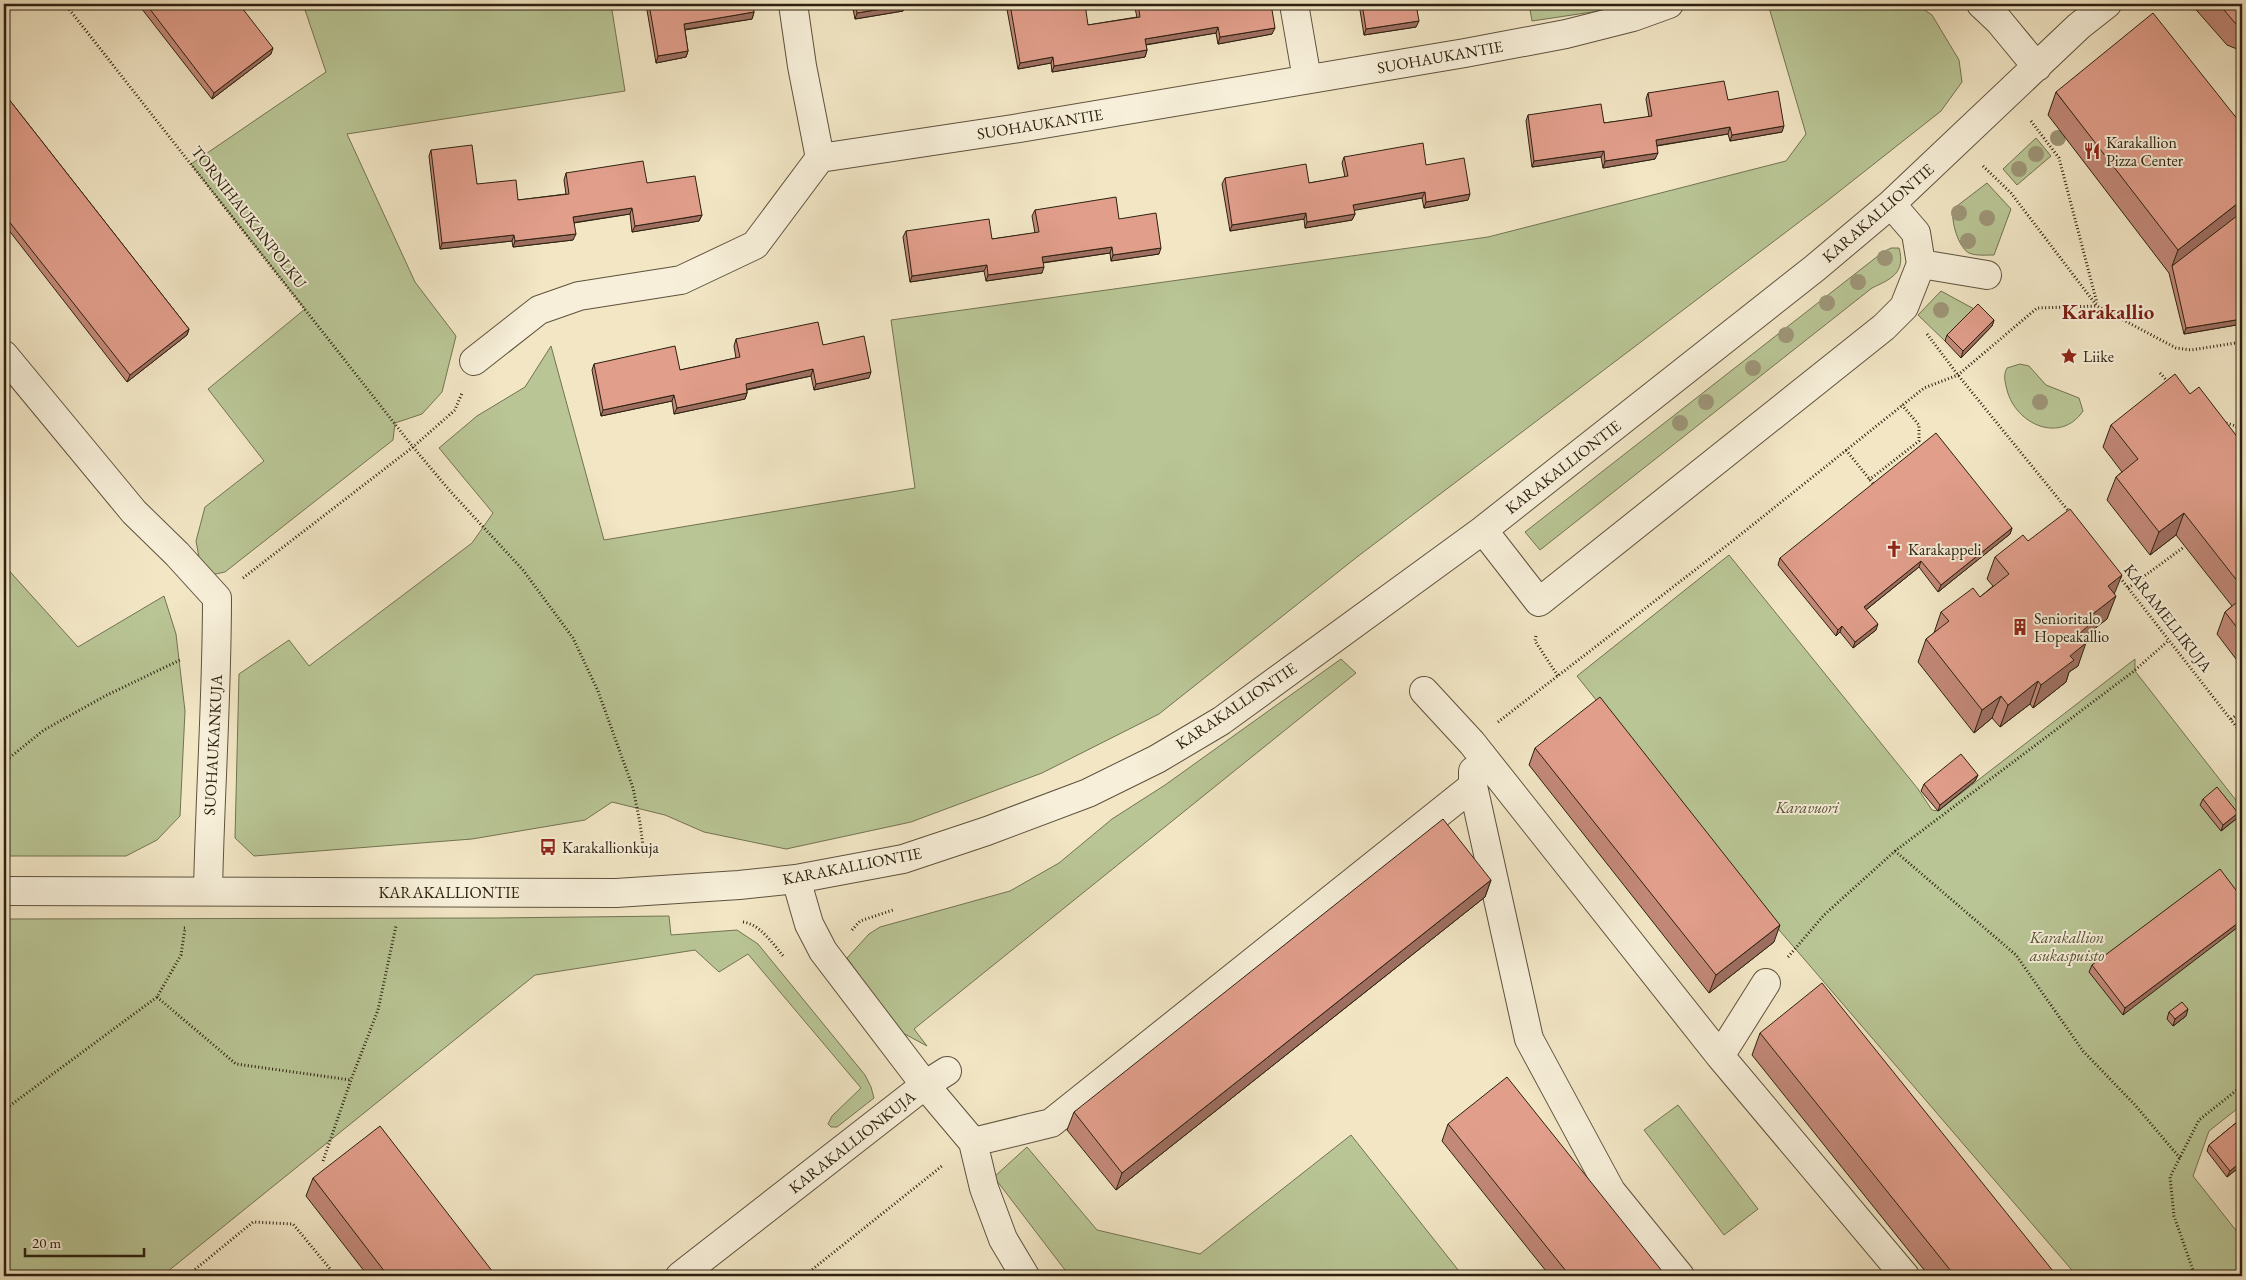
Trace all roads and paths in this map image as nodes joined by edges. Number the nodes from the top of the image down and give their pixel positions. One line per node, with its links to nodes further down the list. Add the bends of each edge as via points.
1 (65, 4): 27 (path, TORNIHAUKANPOLKU)
2 (793, 4): 10 (street)
3 (1294, 4): 8 (street)
4 (1669, 4): 8 (street, SUOHAUKANTIE, via 1634,18 1566,34)
5 (1981, 4): 7 (street)
6 (2107, 4): 7 (street, KARAKALLIONTIE)
7 (2037, 67): 14 (street, KARAKALLIONTIE)
8 (1307, 79): 10 (street, SUOHAUKANTIE)
9 (2029, 118): 17 (path, via 2059,158)
10 (820, 158): 21 (street, via 755,245 681,280 579,296 539,310)
11 (1988, 158): 12 (path)
12 (1983, 166): 13 (path); 17 (path, via 2011,193)
13 (1975, 172)
14 (1891, 204): 15 (street, via 1916,233); 32 (street, KARAKALLIONTIE, via 1808,274)
15 (1920, 264): 16 (street); 18 (street)
16 (1988, 275)
17 (2097, 306): 19 (path, via 2176,348 2191,350)
18 (1904, 307): 31 (path); 37 (street, via 1884,327)
19 (2242, 342)
20 (4, 355): 36 (street, via 134,512)
21 (474, 361): 27 (path, via 455,410)
22 (2160, 373): 23 (path)
23 (2174, 388)
24 (1902, 405): 29 (path, via 1919,425 1919,441)
25 (2217, 421): 26 (path, via 2236,426)
26 (2242, 433)
27 (413, 447): 36 (path); 50 (path, TORNIHAUKANPOLKU, via 523,570 573,638 598,691 633,788)
28 (1846, 450): 29 (path)
29 (1869, 480): 30 (path)
30 (1875, 487)
31 (2076, 520)
32 (1483, 530): 37 (street); 52 (street, KARAKALLIONTIE, via 1221,721 1157,759 1088,793 903,859)
33 (2184, 547): 35 (path)
34 (2116, 573): 35 (path, KARAMELLIKUJA)
35 (2128, 588): 39 (path, KARAMELLIKUJA)
36 (217, 598): 38 (street, SUOHAUKANKUJA)
37 (1540, 602): 40 (path, via 1535,641)
38 (217, 633): 46 (path, via 184,658 44,730); 55 (street, SUOHAUKANKUJA)
39 (2169, 640): 43 (path, KARAMELLIKUJA); 49 (path, via 2127,677)
40 (1558, 676)
41 (1424, 691): 45 (street)
42 (2242, 711): 43 (path)
43 (2231, 719): 44 (path, KARAMELLIKUJA)
44 (2242, 734)
45 (1472, 743): 47 (street); 63 (street)
46 (4, 762)
47 (1473, 786): 68 (street, via 1051,1123); 75 (street, via 1529,1039 1611,1191)
48 (594, 848): 50 (path)
49 (1895, 851): 61 (path, via 1824,915); 69 (path, via 2016,955 2083,1051)
50 (644, 854): 51 (path)
51 (651, 856)
52 (796, 879): 56 (street, KARAKALLIONTIE, via 690,890 616,893); 64 (street, KARAKALLIONKUJA, via 809,924 823,951)
53 (4, 891): 54 (street, KARAKALLIONTIE)
54 (152, 891): 55 (street, KARAKALLIONTIE); 62 (path, via 155,914 185,928 181,955)
55 (208, 891): 56 (street, KARAKALLIONTIE)
56 (403, 892): 65 (path, via 378,1010)
57 (893, 910): 59 (path, via 860,921)
58 (736, 921): 60 (path, via 751,923 766,935)
59 (849, 932)
60 (788, 962)
61 (1766, 983): 63 (street)
62 (157, 997): 65 (path, via 236,1064); 67 (path)
63 (1720, 1056): 76 (street)
64 (936, 1078): 68 (street); 73 (street, KARAKALLIONKUJA)
65 (351, 1080): 70 (path)
66 (2242, 1086): 69 (path, via 2199,1120)
67 (4, 1110)
68 (973, 1142): 74 (street, via 984,1188 1002,1238)
69 (2180, 1158): 77 (path, via 2170,1177 2174,1216)
70 (323, 1161)
71 (187, 1276): 72 (path, via 253,1222 293,1224)
72 (336, 1276)
73 (680, 1276)
74 (1024, 1276)
75 (1680, 1276)
76 (1905, 1276)
77 (2194, 1276)

